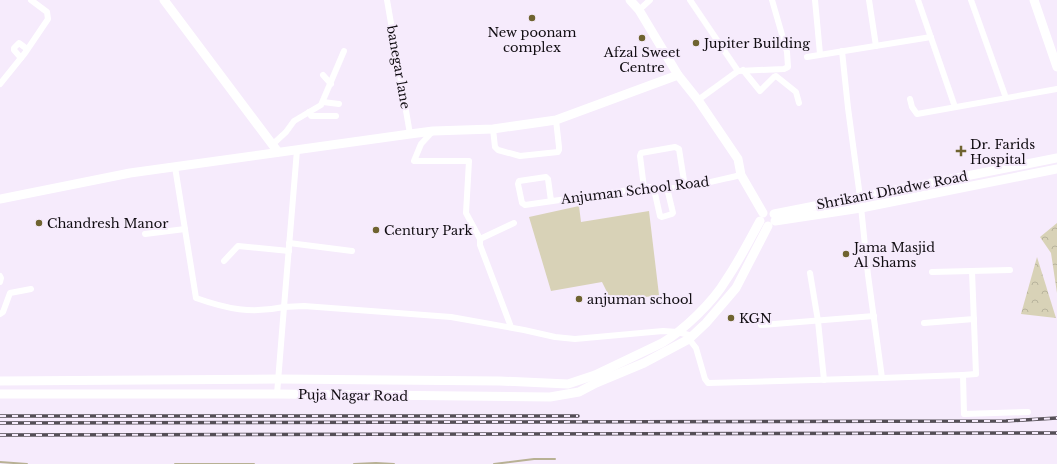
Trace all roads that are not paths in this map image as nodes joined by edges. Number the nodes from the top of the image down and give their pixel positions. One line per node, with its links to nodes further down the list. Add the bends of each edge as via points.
1 (31, 0): 16 (street, via 47,12 48,19)
2 (164, 0): 42 (street)
3 (387, 0): 41 (street, banegar lane)
4 (630, 0): 13 (street)
5 (650, 0): 13 (street)
6 (690, 0): 23 (street)
7 (772, 0): 23 (street, via 788,52 788,67)
8 (815, 0): 19 (street)
9 (869, 0): 15 (street)
10 (918, 0): 14 (street)
11 (971, 0): 29 (street)
12 (1034, 0): 22 (street)
13 (639, 10): 25 (street)
14 (932, 37): 15 (street); 35 (street)
15 (876, 46): 18 (street)
16 (27, 49): 21 (street); 21 (street, via 17,44 14,50)
17 (344, 51): 27 (street)
18 (842, 51): 19 (street); 53 (street)
19 (820, 54): 20 (street)
20 (807, 57)
21 (21, 58): 26 (street)
22 (1057, 67)
23 (741, 70): 31 (street); 33 (street, via 760,91 776,76 796,92)
24 (323, 75): 27 (street)
25 (678, 75): 31 (street); 38 (street)
26 (0, 84)
27 (330, 84): 32 (street)
28 (1057, 88): 29 (street)
29 (1006, 98): 35 (street)
30 (910, 99): 35 (street, via 917,114)
31 (698, 100): 48 (street, via 738,159)
32 (323, 102): 34 (street); 36 (street)
33 (799, 103)
34 (339, 104)
35 (955, 107)
36 (309, 115): 37 (street); 42 (street, via 294,121)
37 (336, 116)
38 (556, 120): 39 (street); 39 (street, via 558,152 520,156 498,150 495,147)
39 (493, 129): 40 (street)
40 (433, 131): 41 (street); 61 (street, via 421,144 414,161 469,161 466,213)
41 (410, 134): 43 (street)
42 (273, 144): 44 (street)
43 (297, 150): 44 (street); 62 (street)
44 (278, 152): 46 (street)
45 (1057, 158): 53 (street, Shrikant Dhadwe Road)
46 (175, 167): 54 (street, via 130,173); 59 (street)
47 (1057, 169): 56 (street, Shrikant Dhadwe Road)
48 (741, 175): 49 (street, Anjuman School Road); 57 (street)
49 (685, 187): 50 (street, via 679,149 675,147 641,153); 51 (street, Anjuman School Road)
50 (644, 188): 52 (street, Anjuman School Road); 55 (street, Anjuman School Road)
51 (667, 188): 52 (street, Anjuman School Road); 52 (street, via 673,213 662,217)
52 (654, 189)
53 (860, 197): 56 (street); 57 (street, Shrikant Dhadwe Road)
54 (0, 199)
55 (551, 201): 55 (street, Anjuman School Road, via 525,205 522,203 519,181 546,177)
56 (861, 208): 57 (street, Shrikant Dhadwe Road); 75 (street)
57 (768, 219): 81 (street, Puja Nagar Road, via 720,289); 82 (street, Puja Nagar Road, via 736,288)
58 (514, 223): 61 (street)
59 (185, 229): 60 (street); 73 (street, via 196,298 223,307 248,311)
60 (145, 234)
61 (480, 239): 80 (street)
62 (289, 243): 63 (street); 64 (street)
63 (289, 251): 65 (street, via 238,246); 73 (street)
64 (352, 251)
65 (224, 261)
66 (1010, 270): 67 (street)
67 (972, 271): 69 (street); 76 (street)
68 (810, 272): 77 (street)
69 (932, 272)
70 (0, 276): 71 (street)
71 (0, 282)
72 (31, 289): 74 (street, via 10,294)
73 (284, 307): 80 (street, via 304,306 450,317); 85 (street)
74 (0, 314)
75 (874, 316): 77 (street); 84 (street)
76 (974, 319): 78 (street); 83 (street, via 976,374)
77 (818, 321): 79 (street); 86 (street)
78 (924, 323)
79 (761, 325)
80 (511, 327): 81 (street, via 575,339)
81 (678, 332): 82 (street); 88 (street, Puja Nagar Road, via 662,343 594,375 568,384)
82 (691, 338): 86 (street, via 704,379 708,383); 91 (street, Puja Nagar Road, via 644,363 579,392)
83 (963, 375): 84 (street); 92 (street, via 964,414)
84 (882, 378): 86 (street)
85 (279, 379): 87 (street, Puja Nagar Road); 88 (street, Puja Nagar Road); 90 (street)
86 (824, 380)
87 (0, 381)
88 (556, 383): 91 (street)
89 (0, 394): 90 (street, Puja Nagar Road)
90 (277, 394): 91 (street, Puja Nagar Road)
91 (555, 396)
92 (1028, 412)

